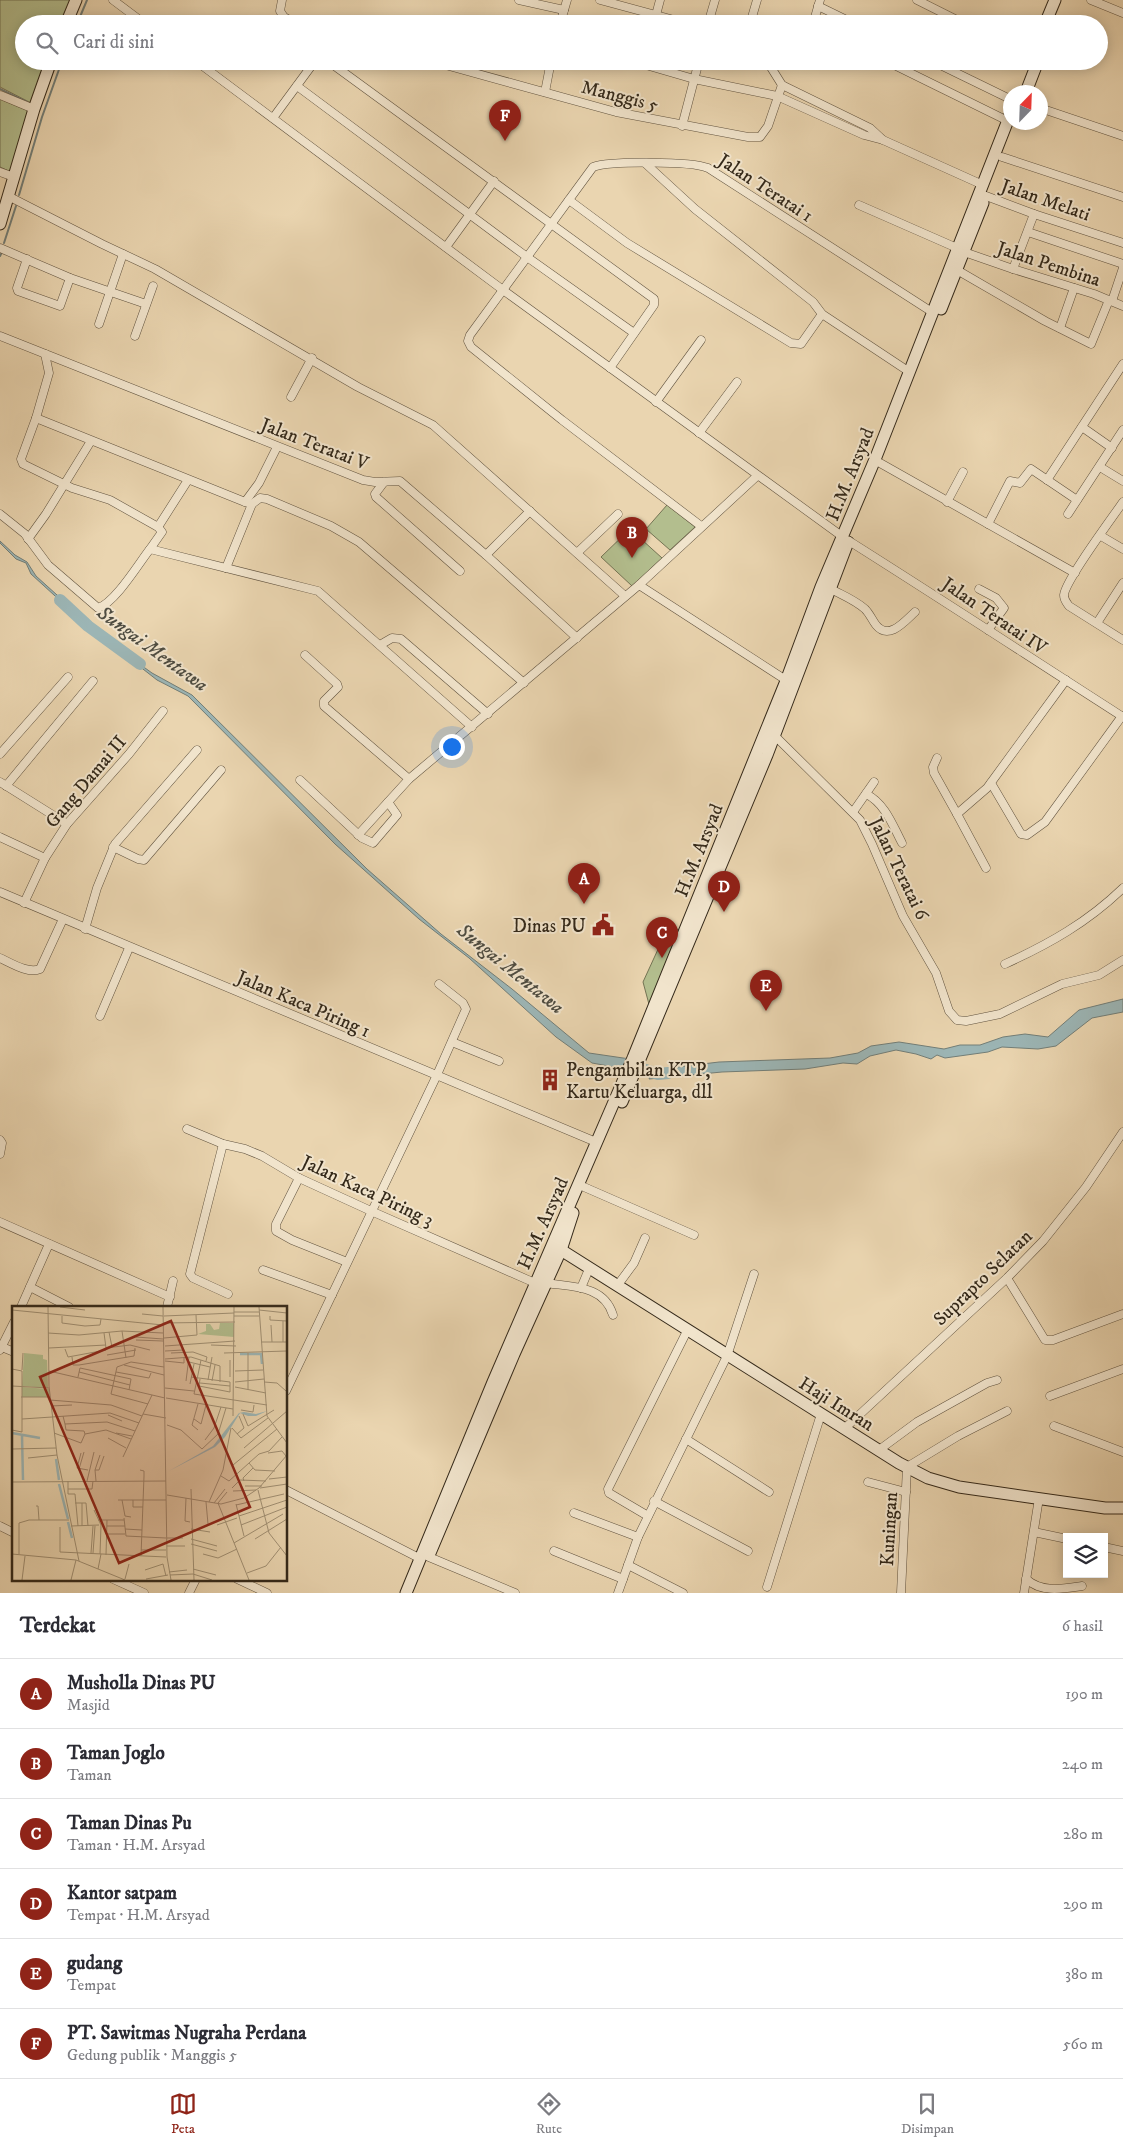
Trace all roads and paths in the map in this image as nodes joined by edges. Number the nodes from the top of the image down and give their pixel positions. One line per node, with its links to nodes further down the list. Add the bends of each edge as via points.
1 (76, 0): 18 (street)
2 (114, 0): 19 (street)
3 (282, 0): 20 (street)
4 (519, 0): 16 (street)
5 (567, 0): 16 (street)
6 (600, 0): 14 (street)
7 (660, 0): 22 (street)
8 (714, 0): 23 (street)
9 (757, 0): 24 (street)
10 (917, 0): 26 (street)
11 (1055, 0): 27 (street)
12 (1062, 0): 28 (street)
13 (1091, 0): 17 (street)
14 (614, 2): 22 (street)
15 (819, 3): 25 (street)
16 (564, 10): 21 (street)
17 (1123, 13)
18 (70, 15)
19 (133, 15)
20 (283, 15)
21 (563, 15)
22 (656, 15)
23 (710, 15)
24 (753, 15)
25 (840, 15)
26 (947, 15)
27 (1049, 15)
28 (1056, 15)
29 (48, 70): 51 (street)
30 (208, 70): 54 (street, Jalan Teratai IV)
31 (309, 70): 46 (street)
32 (340, 70): 64 (street)
33 (464, 70): 47 (street, Manggis 5)
34 (550, 70): 47 (street)
35 (663, 70): 42 (street, Manggis 5)
36 (696, 70): 42 (street)
37 (773, 70): 43 (street)
38 (905, 70): 53 (street)
39 (950, 70): 50 (street)
40 (1028, 70): 44 (street)
41 (1035, 70): 45 (street)
42 (694, 79): 49 (street, Manggis 5); 55 (street)
43 (782, 85): 49 (street, Manggis 5); 59 (street, Manggis 5, via 870,128)
44 (1022, 85)
45 (1029, 85)
46 (297, 86): 54 (street); 70 (street)
47 (545, 92): 55 (street, Manggis 5)
48 (0, 95): 51 (street)
49 (777, 96): 55 (street, Manggis 5, via 768,126 760,137); 59 (street, Manggis 5, via 864,135)
50 (1003, 96)
51 (34, 109): 63 (street)
52 (1048, 111): 58 (street)
53 (1003, 116)
54 (274, 118): 77 (street, Jalan Teratai IV)
55 (682, 126)
56 (1007, 130): 65 (street, H.M. Arsyad)
57 (1009, 130): 60 (street, H.M. Arsyad)
58 (1123, 136)
59 (883, 140): 65 (street, Manggis 5)
60 (1002, 157): 65 (street, H.M. Arsyad); 67 (street)
61 (646, 164): 68 (street, Jalan Teratai 1, via 593,166); 94 (street, Jalan Teratai 1, via 692,164 708,168); 95 (street, via 695,209 813,302)
62 (0, 172): 63 (street)
63 (14, 177): 66 (street)
64 (494, 181): 70 (street); 73 (street)
65 (985, 191): 71 (street, Jalan Melati); 78 (street, H.M. Arsyad)
66 (8, 196): 72 (street); 79 (street)
67 (1123, 197)
68 (569, 200): 73 (street, Jalan Teratai 1); 95 (street, via 627,243 791,343 801,344)
69 (859, 205): 78 (street, Jalan Pembina)
70 (470, 214): 77 (street); 80 (street)
71 (1034, 214): 74 (street); 75 (street, Jalan Melati)
72 (0, 224)
73 (552, 224): 80 (street, Jalan Teratai 1); 98 (street, via 654,299 654,305)
74 (1028, 232): 82 (street); 84 (street)
75 (1123, 243)
76 (0, 248): 81 (street)
77 (446, 248): 89 (street, Jalan Teratai IV)
78 (961, 250): 83 (street, H.M. Arsyad); 84 (street, Jalan Pembina); 86 (street, H.M. Arsyad)
79 (123, 254): 90 (street); 103 (street)
80 (527, 256): 89 (street, Jalan Teratai 1); 98 (street)
81 (27, 259): 85 (street); 85 (street, via 18,291 60,306)
82 (1123, 266): 91 (street)
83 (957, 270): 86 (street, H.M. Arsyad); 97 (street)
84 (1013, 270): 88 (street, Jalan Pembina)
85 (70, 278): 90 (street)
86 (947, 284): 94 (street, H.M. Arsyad); 117 (street, H.M. Arsyad)
87 (153, 286): 92 (street)
88 (1074, 288): 91 (street, Jalan Pembina); 97 (street)
89 (503, 290): 105 (street, Jalan Teratai IV); 135 (street, Jalan Teratai 1, via 470,335 471,347)
90 (110, 292): 92 (street); 96 (street)
91 (1110, 301): 93 (street, Jalan Pembina); 97 (street, via 1092,344)
92 (146, 304): 100 (street)
93 (1123, 306)
94 (932, 312): 106 (street, H.M. Arsyad)
95 (822, 314): 106 (street)
96 (100, 324)
97 (1060, 328)
98 (634, 333): 105 (street)
99 (0, 336): 102 (street, Jalan Teratai V)
100 (135, 336)
101 (701, 340): 109 (street)
102 (45, 354): 110 (street, via 49,373); 115 (street, Jalan Teratai V)
103 (312, 358): 108 (street); 130 (street, via 358,387 433,425)
104 (1123, 364): 111 (street)
105 (610, 368): 109 (street, Jalan Teratai IV)
106 (908, 371): 139 (street, H.M. Arsyad)
107 (737, 382): 113 (street)
108 (291, 397)
109 (656, 402): 113 (street, Jalan Teratai IV)
110 (36, 418): 114 (street); 125 (street, via 21,462)
111 (1082, 427): 116 (street); 122 (street)
112 (1123, 430): 116 (street)
113 (699, 433): 120 (street, Jalan Teratai IV)
114 (91, 441): 121 (street); 125 (street)
115 (277, 447): 124 (street, Jalan Teratai V, via 363,480); 129 (street)
116 (1112, 448): 118 (street)
117 (880, 463): 127 (street); 139 (street, H.M. Arsyad)
118 (1100, 467): 123 (street); 126 (street)
119 (963, 472): 127 (street)
120 (757, 476): 135 (street); 139 (street, Jalan Teratai IV)
121 (188, 480): 129 (street); 136 (street)
122 (1047, 480): 126 (street); 134 (street, via 1031,468 1020,482 1010,481)
123 (1123, 481)
124 (384, 482): 143 (street, Jalan Teratai V, via 400,481); 145 (street, via 376,497)
125 (64, 484): 136 (street, via 110,500); 138 (street)
126 (1077, 500): 133 (street)
127 (947, 502): 134 (street)
128 (1123, 502): 137 (street)
129 (248, 503): 144 (street); 162 (street, via 267,499 353,538)
130 (530, 511): 142 (street); 143 (street)
131 (0, 514): 138 (street)
132 (618, 514): 142 (street)
133 (1068, 514)
134 (988, 524): 146 (street)
135 (702, 526): 148 (street)
136 (158, 527): 140 (street, via 162,532)
137 (1101, 536): 141 (street); 146 (street)
138 (28, 539): 140 (street, via 48,565 98,608 126,582)
139 (846, 539): 149 (street, H.M. Arsyad); 154 (street, Jalan Teratai IV); 163 (street, H.M. Arsyad)
140 (150, 549): 144 (street)
141 (1123, 549)
142 (577, 553): 151 (street)
143 (486, 555): 155 (street, Jalan Teratai V)
144 (226, 568): 157 (street, via 318,591)
145 (460, 571)
146 (1076, 573): 153 (street, via 1066,587 1065,600 1069,606)
147 (1123, 583): 153 (street)
148 (639, 585): 151 (street); 163 (street)
149 (830, 589): 152 (street, via 858,603 886,632 894,630); 163 (street, H.M. Arsyad)
150 (979, 589): 154 (street, via 996,598 1004,608)
151 (625, 596): 155 (street)
152 (916, 612)
153 (1097, 623): 156 (street)
154 (988, 630): 160 (street, Jalan Teratai IV)
155 (577, 638): 162 (street)
156 (1123, 640)
157 (380, 645): 165 (street, via 392,638 401,639); 167 (street)
158 (305, 655): 173 (street, via 337,684 338,687 324,700 324,706)
159 (68, 677): 170 (street)
160 (1066, 680): 166 (street, Jalan Teratai IV); 176 (street)
161 (94, 681): 177 (street)
162 (524, 683): 165 (street)
163 (789, 683): 168 (street, H.M. Arsyad); 201 (street, H.M. Arsyad)
164 (164, 711): 182 (street, Gang Damai II)
165 (488, 714): 167 (street)
166 (1122, 716): 176 (street, via 1045,822 1027,835 1021,834)
167 (472, 726): 173 (street)
168 (774, 735): 180 (street, Jalan Teratai 6); 201 (street, H.M. Arsyad, via 713,888)
169 (197, 750): 186 (street)
170 (0, 754)
171 (937, 758): 181 (street, via 934,773)
172 (221, 770): 186 (street, via 144,860)
173 (409, 779): 179 (street)
174 (300, 780): 183 (street)
175 (874, 782): 178 (street)
176 (991, 782): 181 (street)
177 (3, 784): 182 (street)
178 (866, 794): 180 (street); 185 (street, via 886,812)
179 (388, 802): 183 (street); 183 (street, via 398,815 373,843)
180 (854, 812): 196 (street, Jalan Teratai 6, via 872,844 903,916 936,973 949,1012 957,1020 1000,1014 1062,984 1099,976)
181 (957, 814): 188 (street)
182 (67, 824): 187 (street, Gang Damai II)
183 (358, 835)
184 (0, 837): 187 (street)
185 (902, 843)
186 (113, 847): 193 (street)
187 (45, 858): 191 (street, Gang Damai II)
188 (986, 868)
189 (1123, 888): 197 (street, via 1050,943)
190 (0, 892): 191 (street, Jalan Kaca Piring 1)
191 (24, 902): 192 (street, Jalan Kaca Piring 1)
192 (63, 919): 193 (street, Jalan Kaca Piring 1); 195 (street, via 40,969 35,972)
193 (85, 929): 194 (street, Jalan Kaca Piring 1)
194 (129, 948): 199 (street); 204 (street, Jalan Kaca Piring 1)
195 (0, 958)
196 (1123, 960)
197 (1005, 964)
198 (439, 984): 200 (street, via 466,1009)
199 (100, 1016)
200 (452, 1042): 202 (street); 204 (street)
201 (637, 1059): 203 (street, H.M. Arsyad)
202 (499, 1061)
203 (630, 1073): 208 (street, H.M. Arsyad); 212 (street, H.M. Arsyad)
204 (436, 1076): 208 (street, Jalan Kaca Piring 1); 213 (street)
205 (187, 1129): 209 (street, Jalan Kaca Piring 3)
206 (1123, 1132): 223 (street, Suprapto Selatan, via 1086,1187 1043,1241)
207 (0, 1140): 210 (street)
208 (596, 1142): 225 (street, H.M. Arsyad)
209 (223, 1144): 211 (street, Jalan Kaca Piring 3, via 262,1156); 229 (street, via 190,1274)
210 (0, 1154)
211 (299, 1178): 213 (street, Jalan Kaca Piring 3); 219 (street, via 276,1230 292,1240)
212 (584, 1187): 215 (street); 218 (street, H.M. Arsyad)
213 (371, 1211): 219 (street); 225 (street, Jalan Kaca Piring 3)
214 (0, 1222): 217 (street)
215 (694, 1236)
216 (645, 1238): 226 (street, via 634,1263)
217 (49, 1244): 227 (street); 231 (street)
218 (561, 1250): 220 (street, Haji Imran); 225 (street, H.M. Arsyad)
219 (347, 1262): 230 (street)
220 (590, 1269): 226 (street, Haji Imran); 228 (street)
221 (263, 1270): 230 (street)
222 (754, 1274): 240 (street)
223 (1007, 1278): 235 (street, via 1045,1340 1053,1340); 248 (street, Suprapto Selatan)
224 (173, 1282): 231 (street)
225 (541, 1283): 228 (street, Jalan Kaca Piring 3); 271 (street, H.M. Arsyad)
226 (617, 1286): 238 (street, Haji Imran)
227 (30, 1287): 232 (street); 233 (street)
228 (580, 1288): 236 (street, Jalan Kaca Piring 3, via 601,1295 610,1304)
229 (228, 1294)
230 (332, 1295): 243 (street)
231 (170, 1297): 234 (street)
232 (21, 1306)
233 (67, 1306)
234 (167, 1306)
235 (1123, 1314)
236 (613, 1315)
237 (12, 1326): 239 (street)
238 (687, 1331): 240 (street, Haji Imran); 261 (street, via 608,1489 609,1493)
239 (1, 1349)
240 (726, 1356): 246 (street, Haji Imran); 249 (street)
241 (1123, 1369): 244 (street)
242 (997, 1380): 250 (street, via 917,1422)
243 (288, 1387)
244 (1050, 1396)
245 (1007, 1411): 252 (street)
246 (821, 1414): 248 (street, Haji Imran); 279 (street)
247 (1054, 1426): 251 (street)
248 (844, 1429): 250 (street, Haji Imran)
249 (686, 1439): 255 (street); 258 (street)
250 (879, 1450): 252 (street, Haji Imran)
251 (1123, 1452)
252 (907, 1467): 256 (street, Kuningan); 257 (street, Haji Imran, via 928,1478 959,1487)
253 (868, 1482): 256 (street)
254 (288, 1491): 271 (street)
255 (769, 1492)
256 (906, 1492): 288 (street, Kuningan)
257 (1039, 1498): 259 (street, Haji Imran); 264 (street)
258 (654, 1501): 261 (street); 270 (street)
259 (1123, 1508)
260 (574, 1513): 265 (street)
261 (648, 1516): 265 (street)
262 (0, 1526): 263 (street)
263 (12, 1532)
264 (1034, 1532): 266 (street); 274 (street)
265 (638, 1537): 272 (street)
266 (1063, 1538)
267 (1108, 1548): 269 (street)
268 (554, 1550): 273 (street)
269 (1123, 1550)
270 (748, 1551)
271 (425, 1558): 283 (street, H.M. Arsyad); 284 (street, H.M. Arsyad); 285 (street)
272 (628, 1565): 273 (street); 287 (street)
273 (623, 1579): 286 (street)
274 (1026, 1579): 278 (street, via 1035,1588 1045,1590); 289 (street)
275 (115, 1580): 280 (street)
276 (196, 1580): 281 (street)
277 (239, 1580): 282 (street)
278 (1082, 1586)
279 (767, 1587)
280 (144, 1593)
281 (189, 1593)
282 (267, 1593)
283 (406, 1593)
284 (414, 1593)
285 (515, 1593)
286 (618, 1593)
287 (683, 1593)
288 (901, 1593)
289 (1024, 1593)

